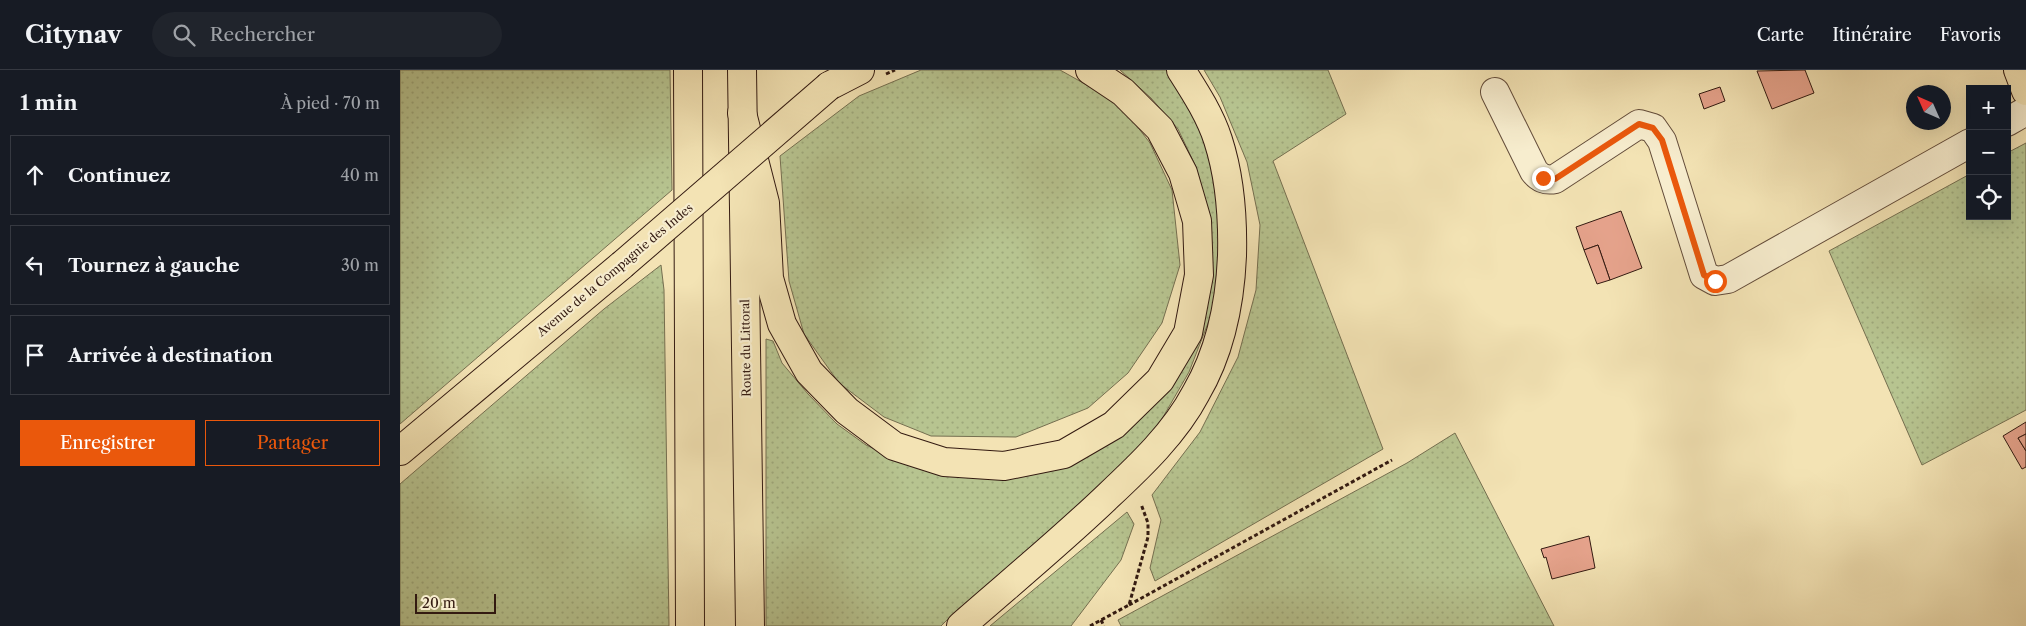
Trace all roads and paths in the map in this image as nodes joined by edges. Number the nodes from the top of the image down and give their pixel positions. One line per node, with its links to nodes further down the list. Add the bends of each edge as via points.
1 (688, 70): 19 (main road)
2 (742, 70): 11 (main road, Route du Littoral)
3 (860, 70): 7 (main road, Avenue de la Compagnie des Indes)
4 (1090, 70): 11 (main road, via 1123,92 1160,130 1183,173 1197,221 1198,275 1188,333 1160,380 1114,425 1064,454 1004,466 944,462 894,446 847,411 809,372 782,324 769,278 765,204)
5 (1181, 70): 16 (main road, via 1201,102 1218,140 1229,189 1233,231 1231,280 1220,338 1196,394 1165,438)
6 (2018, 70): 8 (main road)
7 (837, 78): 14 (main road, Avenue de la Compagnie des Indes, bridge, via 622,265)
8 (2026, 91)
9 (1495, 92): 13 (lane, via 1534,171 1549,180 1639,124 1653,128 1662,140 1704,275 1715,281 1728,279)
10 (2026, 111): 12 (lane)
11 (742, 113): 20 (main road, Route du Littoral)
12 (2011, 120)
13 (1966, 145)
14 (400, 451)
15 (1392, 460): 17 (path)
16 (1130, 476): 17 (path, via 1148,523 1148,537); 21 (main road)
17 (1129, 605): 18 (path)
18 (1101, 620): 22 (path); 23 (path)
19 (690, 626)
20 (750, 626)
21 (961, 626)
22 (1090, 626)
23 (1104, 626)

